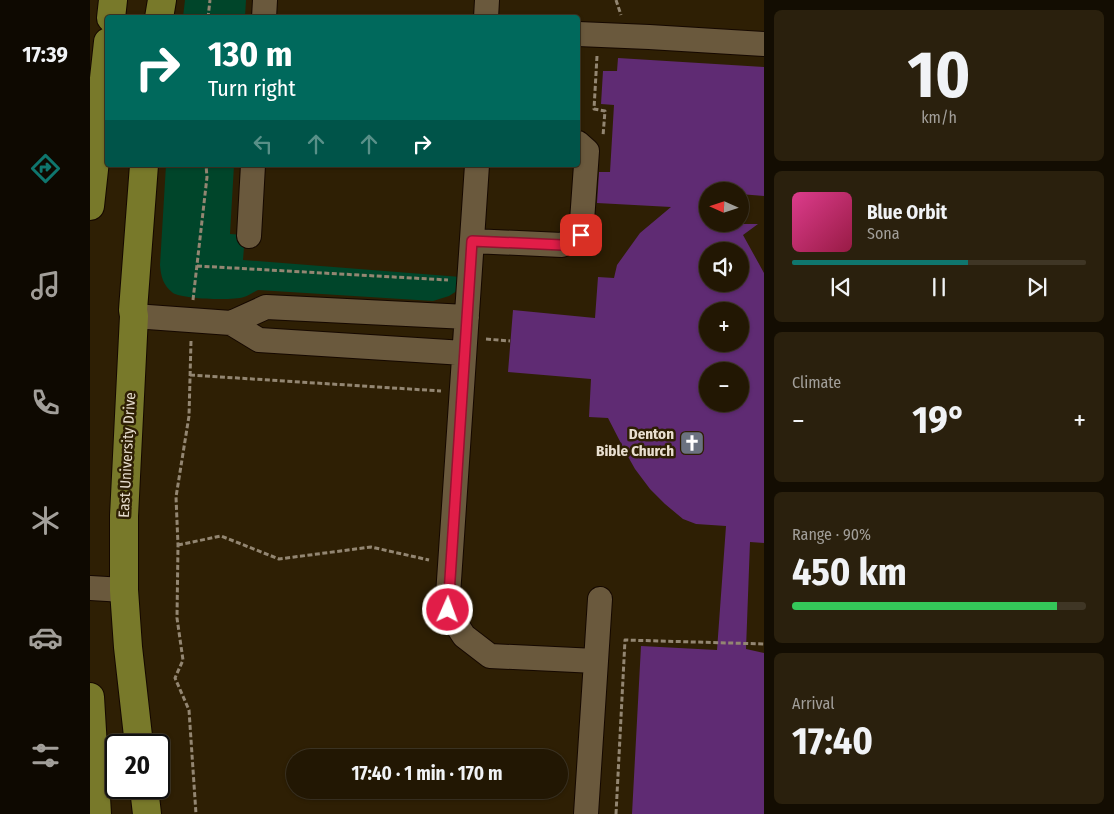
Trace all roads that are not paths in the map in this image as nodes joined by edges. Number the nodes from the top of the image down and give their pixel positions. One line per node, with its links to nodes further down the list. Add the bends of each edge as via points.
1 (113, 0): 5 (main road)
2 (162, 0): 6 (main road)
3 (265, 0): 7 (lane)
4 (487, 0): 8 (lane)
5 (111, 15)
6 (160, 15)
7 (264, 15)
8 (486, 15)
9 (588, 35): 10 (lane)
10 (764, 44)
11 (105, 69): 16 (main road)
12 (580, 145): 18 (lane, via 586,150 581,235 562,245)
13 (144, 167): 19 (main road, East University Drive)
14 (253, 167): 17 (lane)
15 (477, 167): 18 (lane)
16 (90, 206)
17 (249, 236)
18 (472, 241): 20 (lane)
19 (134, 316): 21 (lane); 24 (main road, East University Drive, via 124,516)
20 (467, 317): 21 (lane, via 266,307); 22 (lane)
21 (231, 323): 22 (lane, via 259,340)
22 (474, 346): 26 (lane, via 450,564 448,610 464,636 490,656)
23 (90, 588): 24 (lane)
24 (124, 590): 28 (main road, East University Drive)
25 (600, 599): 26 (lane)
26 (596, 661): 32 (lane)
27 (90, 697): 30 (main road)
28 (138, 734)
29 (145, 799): 31 (main road)
30 (97, 814)
31 (147, 814)
32 (586, 814)

